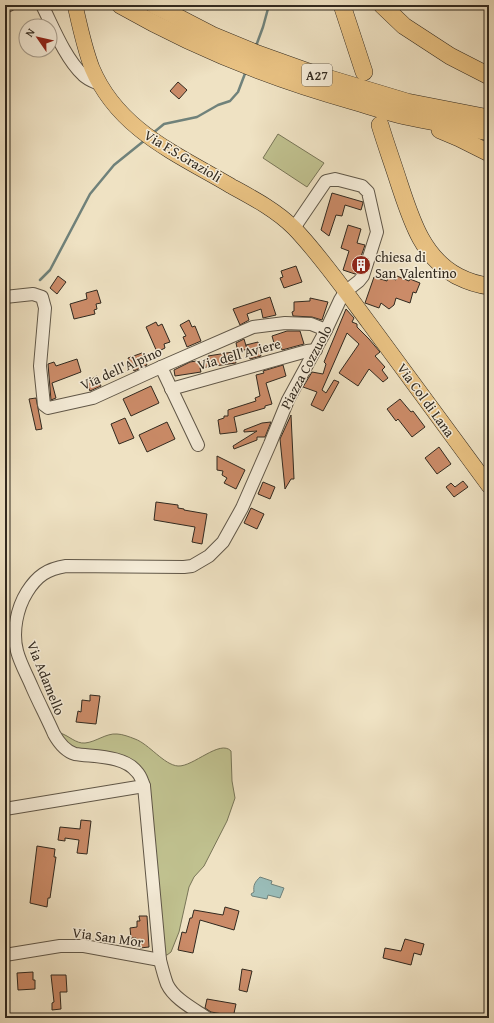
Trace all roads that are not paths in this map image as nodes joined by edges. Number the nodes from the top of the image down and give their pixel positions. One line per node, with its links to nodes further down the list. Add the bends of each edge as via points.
1 (8, 5): 8 (street)
2 (42, 5): 11 (street, via 73,63 82,74)
3 (75, 5): 11 (main road, Via F.S.Grazioli, via 87,54)
4 (120, 5): 12 (highway, A27, via 208,50 251,68 310,89)
5 (154, 5): 13 (highway, A27, via 212,35 314,74 408,102)
6 (342, 5): 9 (highway)
7 (382, 5): 10 (highway, via 404,26 450,56)
8 (5, 7)
9 (364, 72)
10 (489, 76)
11 (101, 86): 17 (main road, Via F.S.Grazioli, via 116,107 138,129 267,207)
12 (404, 116): 15 (highway, A27); 16 (highway, A27)
13 (489, 118)
14 (380, 125): 18 (highway, via 411,220 427,249 448,271 465,280)
15 (489, 132)
16 (489, 153)
17 (294, 228): 19 (main road, Via F.S.Grazioli); 19 (street, via 326,181 335,179 366,188 378,228 377,236 363,276)
18 (489, 286)
19 (345, 292): 21 (street, Piazza Cozzuolo); 27 (main road, Via Col di Lana)
20 (5, 297): 23 (street, Via dell'Alpino, via 33,294 42,297 45,308 40,366 46,408 93,398)
21 (326, 330): 22 (street, Piazza Cozzuolo); 23 (street, Via dell'Alpino, via 312,324 285,323 254,327)
22 (316, 350): 24 (street, Via dell'Aviere); 25 (street, Piazza Cozzuolo, via 288,400)
23 (161, 367): 24 (street)
24 (171, 388): 26 (street)
25 (270, 444): 28 (street, Via Adamello, via 242,508 223,542 209,556 192,566 184,567 54,568 39,578 24,597 16,625 15,643 59,743 68,752 114,759 128,764 137,771)
26 (198, 445)
27 (489, 486)
28 (144, 786): 29 (street); 31 (street, Via Adamello)
29 (5, 809)
30 (5, 954): 31 (street, Via San Mor, via 60,946 84,946)
31 (160, 960): 32 (street, Via Adamello, via 172,991)
32 (207, 1018)

